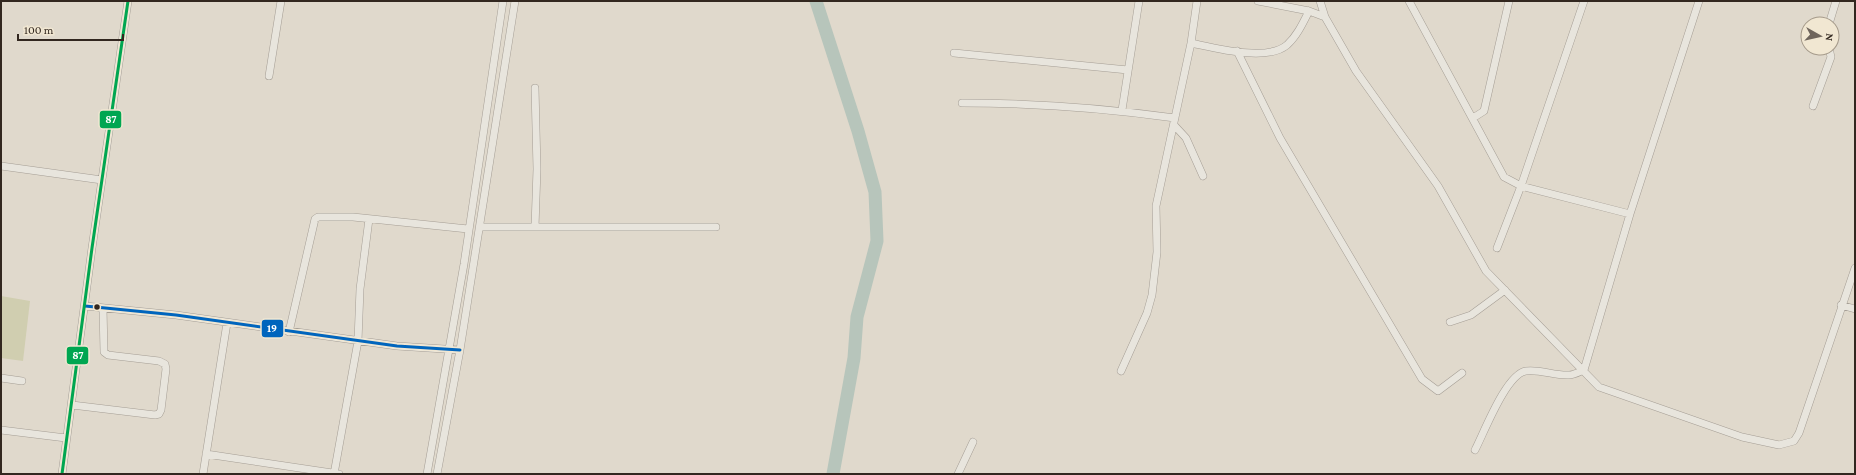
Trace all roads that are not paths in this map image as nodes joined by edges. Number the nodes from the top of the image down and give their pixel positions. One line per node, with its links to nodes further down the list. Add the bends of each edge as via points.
1 (128, 1): 31 (street)
2 (281, 1): 22 (street)
3 (503, 1): 38 (street)
4 (515, 1): 35 (street)
5 (1139, 1): 21 (street)
6 (1197, 1): 17 (street)
7 (1258, 1): 14 (street)
8 (1320, 1): 16 (street)
9 (1509, 1): 27 (street, via 1484,111)
10 (1584, 1): 32 (street)
11 (1699, 1): 33 (street)
12 (1836, 1): 15 (street)
13 (1410, 2): 27 (street)
14 (1309, 11): 16 (street); 18 (street, via 1295,37 1281,49 1273,53)
15 (1831, 16)
16 (1325, 17): 41 (street, via 1356,71 1438,186 1486,271)
17 (1191, 43): 18 (street); 28 (street)
18 (1237, 51): 54 (street, via 1280,138 1422,379 1438,391)
19 (954, 53): 21 (street)
20 (1831, 56): 25 (street)
21 (1128, 70): 26 (street)
22 (269, 76)
23 (535, 88): 36 (street, via 538,169)
24 (962, 102): 26 (street)
25 (1813, 106)
26 (1122, 110): 28 (street)
27 (1474, 118): 32 (street, via 1504,177)
28 (1174, 122): 30 (street, via 1186,138); 53 (street, via 1156,206 1157,252 1152,295)
29 (1, 166): 31 (street)
30 (1203, 176)
31 (102, 180): 42 (street)
32 (1521, 186): 33 (street); 39 (street)
33 (1630, 214): 52 (street)
34 (369, 219): 38 (street); 48 (street, via 322,216 315,219); 49 (street, via 360,289)
35 (480, 227): 36 (street); 50 (street)
36 (535, 227): 37 (street)
37 (716, 227)
38 (468, 229): 51 (street)
39 (1497, 248)
40 (1855, 268): 43 (street)
41 (1505, 290): 46 (street, via 1471,315); 52 (street)
42 (85, 306): 44 (street); 57 (street)
43 (1841, 306): 45 (street); 52 (street, via 1798,438 1786,444 1770,444 1742,437 1599,387)
44 (103, 308): 47 (street); 57 (street, via 104,352 164,364 166,369 161,410 155,415)
45 (1855, 309)
46 (1450, 322)
47 (227, 323): 48 (street); 62 (street)
48 (289, 332): 49 (street)
49 (358, 341): 51 (street); 65 (street)
50 (460, 350): 51 (street); 67 (street)
51 (449, 351): 66 (street)
52 (1584, 370): 61 (street, via 1570,375 1525,371 1517,375 1494,408)
53 (1121, 371)
54 (1462, 373)
55 (1, 378): 56 (street)
56 (22, 381)
57 (72, 405): 59 (street)
58 (1, 430): 59 (street)
59 (66, 438): 63 (street)
60 (973, 442): 68 (street)
61 (1475, 450)
62 (206, 454): 64 (street); 65 (street)
63 (62, 474)
64 (202, 474)
65 (336, 474)
66 (427, 474)
67 (437, 474)
68 (958, 474)

